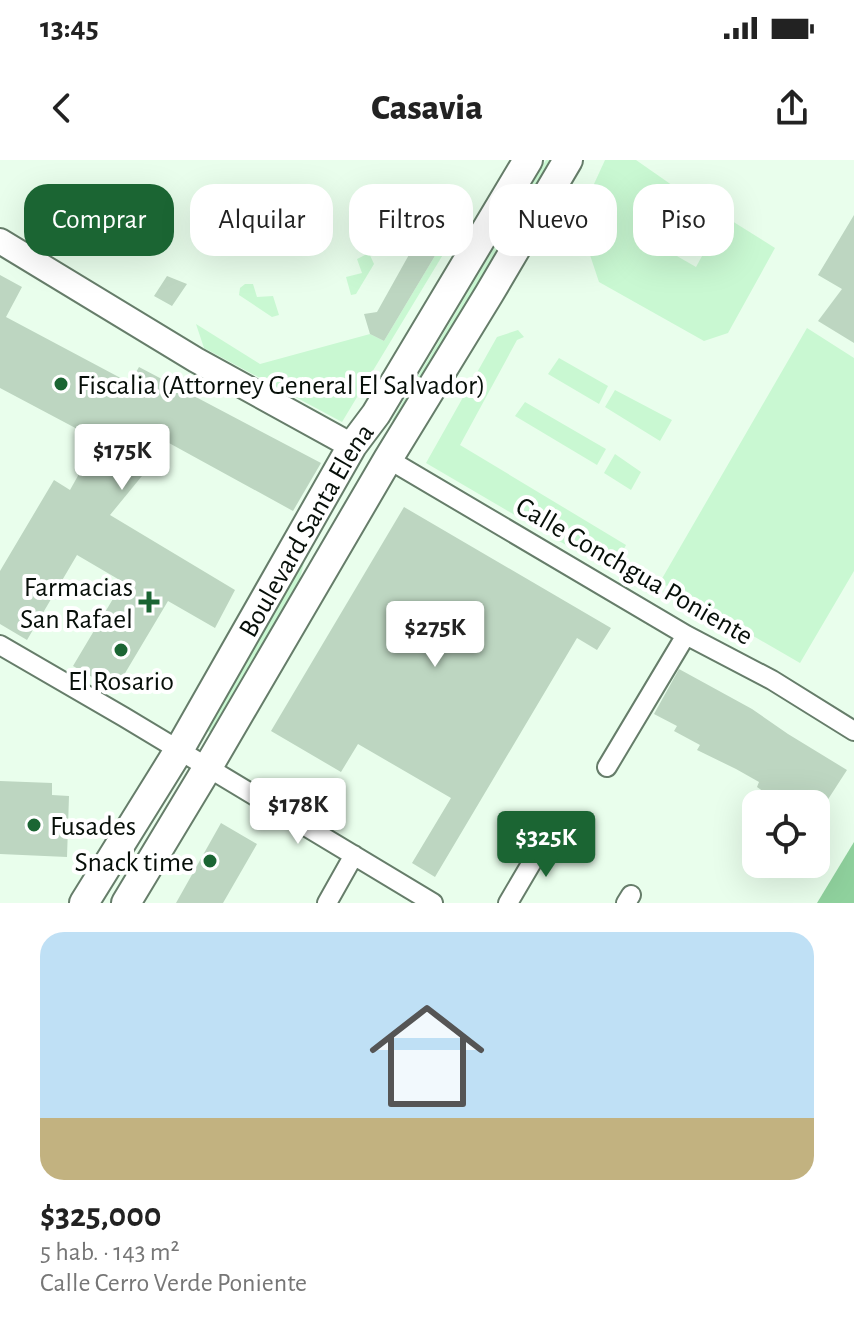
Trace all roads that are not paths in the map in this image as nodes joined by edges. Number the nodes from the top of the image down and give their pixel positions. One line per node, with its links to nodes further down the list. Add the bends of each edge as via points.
1 (528, 160): 4 (main road, Boulevard Santa Elena)
2 (568, 160): 6 (main road, Boulevard Santa Elena)
3 (0, 241): 5 (street, via 196,360)
4 (431, 322): 5 (main road, Boulevard Santa Elena); 6 (main road, via 420,363 377,431 376,449)
5 (352, 446): 7 (main road, via 358,455 357,479 311,558); 11 (main road, Boulevard Santa Elena)
6 (388, 459): 7 (main road, Boulevard Santa Elena); 8 (street, Calle Conchgua Poniente)
7 (307, 596): 12 (main road, Boulevard Santa Elena)
8 (686, 635): 10 (street, Calle Conchgua Poniente); 13 (street)
9 (0, 645): 11 (street)
10 (854, 731)
11 (179, 750): 12 (street); 16 (main road, Boulevard Santa Elena)
12 (208, 767): 15 (street); 17 (main road, Boulevard Santa Elena)
13 (607, 767)
14 (548, 835): 20 (street)
15 (354, 855): 18 (street); 19 (street)
16 (84, 903)
17 (126, 903)
18 (327, 903)
19 (433, 903)
20 (508, 903)

